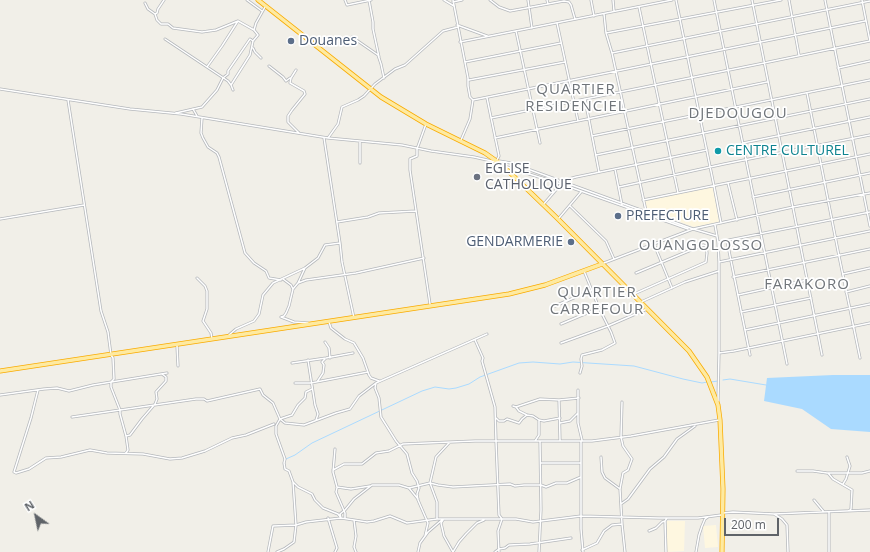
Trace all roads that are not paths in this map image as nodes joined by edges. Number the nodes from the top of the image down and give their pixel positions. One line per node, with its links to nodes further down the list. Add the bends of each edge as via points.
1 (164, 0): 36 (street)
2 (247, 0): 33 (street)
3 (258, 0): 28 (highway)
4 (345, 0): 5 (street, via 347,5)
5 (369, 0): 71 (street)
6 (444, 0): 29 (street)
7 (462, 0): 21 (street)
8 (490, 0): 31 (street, via 510,11)
9 (528, 0): 31 (street)
10 (547, 0): 26 (street)
11 (591, 0): 38 (street)
12 (613, 0): 34 (street)
13 (653, 0): 25 (street)
14 (672, 0): 25 (street)
15 (676, 0): 41 (street)
16 (714, 0): 35 (street)
17 (752, 0): 27 (street)
18 (781, 0): 27 (street)
19 (789, 0): 39 (street)
20 (825, 0): 32 (street)
21 (453, 1): 29 (street)
22 (862, 1): 23 (street); 32 (street); 43 (street)
23 (870, 1)
24 (145, 3): 36 (street)
25 (654, 3): 30 (street)
26 (548, 4): 31 (street); 40 (street, via 567,1 571,5)
27 (752, 5): 35 (street); 45 (street)
28 (266, 6): 33 (street); 98 (highway)
29 (454, 6): 46 (street)
30 (640, 7): 34 (street); 47 (street)
31 (529, 8): 48 (street)
32 (827, 10): 39 (street); 49 (street)
33 (262, 11): 50 (street)
34 (614, 11): 37 (street)
35 (716, 13): 41 (street); 52 (street)
36 (155, 14): 42 (street, via 161,24 200,32 216,30)
37 (604, 14): 38 (street); 53 (street)
38 (594, 16): 40 (street)
39 (791, 17): 45 (street); 55 (street)
40 (575, 20): 44 (street)
41 (680, 20): 47 (street); 57 (street)
42 (238, 21): 50 (street); 80 (street)
43 (865, 21): 49 (street); 60 (street)
44 (557, 23): 48 (street); 62 (street)
45 (756, 23): 52 (street); 63 (street)
46 (458, 26): 54 (street); 61 (street); 88 (street, via 443,31 405,65)
47 (643, 26): 53 (street); 65 (street)
48 (532, 28): 51 (street)
49 (830, 28): 55 (street); 66 (street)
50 (254, 30): 59 (street, via 258,35)
51 (516, 31): 54 (street); 67 (street)
52 (720, 31): 57 (street); 68 (street)
53 (606, 33): 69 (street)
54 (488, 36): 61 (street)
55 (795, 36): 63 (street); 70 (street)
56 (352, 37): 71 (street)
57 (684, 38): 65 (street); 72 (street)
58 (165, 39): 80 (street)
59 (253, 40): 64 (street); 86 (street, via 250,38)
60 (870, 41): 66 (street)
61 (460, 42): 75 (street)
62 (561, 43): 67 (street); 76 (street)
63 (760, 43): 68 (street); 78 (street)
64 (253, 44): 73 (street, via 254,52); 94 (street, via 250,55)
65 (648, 45): 69 (street); 77 (street)
66 (835, 48): 70 (street); 81 (street)
67 (520, 50): 75 (street); 83 (street)
68 (724, 50): 72 (street); 84 (street)
69 (612, 53): 85 (street)
70 (799, 55): 78 (street)
71 (379, 57): 88 (street)
72 (688, 57): 77 (street); 89 (street)
73 (261, 58)
74 (870, 61): 81 (street)
75 (465, 62): 90 (street)
76 (565, 62): 83 (street); 92 (street)
77 (651, 64): 85 (street); 95 (street)
78 (764, 64): 84 (street); 93 (street)
79 (269, 66): 87 (street, via 286,81)
80 (207, 67): 86 (street)
81 (838, 68): 96 (street)
82 (296, 70): 87 (street)
83 (524, 70): 90 (street); 99 (street)
84 (728, 70): 89 (street); 100 (street)
85 (616, 71): 92 (street); 102 (street)
86 (223, 78): 94 (street); 115 (street, via 217,90 202,107)
87 (291, 78): 135 (street, via 290,83 305,94 288,116 288,122)
88 (384, 78): 98 (street)
89 (692, 78): 95 (street); 104 (street)
90 (468, 80): 109 (street, via 470,97)
91 (870, 80): 96 (street)
92 (569, 81): 99 (street); 110 (street)
93 (767, 82): 100 (street); 111 (street)
94 (231, 84): 101 (street)
95 (655, 84): 102 (street); 112 (street)
96 (842, 86): 103 (street); 113 (street)
97 (0, 89): 106 (street)
98 (370, 89): 130 (highway); 141 (street, via 358,100 342,107 338,124)
99 (528, 89): 105 (street); 116 (street)
100 (732, 89): 104 (street); 114 (street)
101 (233, 90)
102 (620, 91): 107 (street); 117 (street)
103 (807, 93): 111 (street); 118 (street)
104 (696, 96): 112 (street); 120 (street)
105 (487, 98): 109 (street); 124 (street)
106 (68, 99): 119 (street); 187 (street)
107 (585, 99): 110 (street); 125 (street)
108 (870, 99): 113 (street)
109 (473, 100): 144 (street, via 470,119)
110 (573, 101): 116 (street); 127 (street)
111 (771, 101): 114 (street); 126 (street)
112 (660, 104): 117 (street); 128 (street)
113 (846, 104): 118 (street); 129 (street)
114 (736, 108): 120 (street); 131 (street)
115 (193, 109): 119 (street); 121 (street)
116 (533, 110): 124 (street); 134 (street)
117 (624, 112): 125 (street); 132 (street)
118 (811, 112): 126 (street); 133 (street)
119 (174, 113): 121 (street)
120 (700, 115): 128 (street); 136 (street)
121 (197, 117): 123 (street)
122 (870, 117): 129 (street)
123 (202, 118): 135 (street); 237 (street, via 203,138 219,157 245,253 267,272 269,278)
124 (491, 118): 142 (street)
125 (589, 119): 127 (street); 138 (street)
126 (774, 119): 131 (street); 139 (street)
127 (578, 121): 134 (street)
128 (663, 122): 132 (street); 145 (street)
129 (849, 122): 133 (street); 143 (street)
130 (426, 124): 144 (highway); 151 (street)
131 (739, 126): 136 (street); 148 (street)
132 (628, 129): 138 (street); 150 (street)
133 (814, 129): 139 (street); 149 (street)
134 (536, 130): 142 (street); 147 (street)
135 (299, 133): 140 (street)
136 (704, 133): 145 (street); 152 (street)
137 (870, 135): 143 (street)
138 (592, 136): 155 (street)
139 (778, 136): 148 (street); 153 (street)
140 (324, 137): 141 (street); 200 (street)
141 (328, 138): 146 (street)
142 (495, 138): 158 (street, via 498,156)
143 (853, 138): 149 (street); 156 (street)
144 (460, 140): 158 (highway)
145 (667, 140): 150 (street); 157 (street)
146 (360, 142): 151 (street, via 394,144); 160 (street)
147 (540, 142)
148 (743, 143): 159 (street)
149 (817, 146): 153 (street); 163 (street)
150 (632, 147): 155 (street); 162 (street)
151 (417, 149): 161 (street, via 474,157); 192 (street, via 417,156 410,159)
152 (707, 150): 157 (street); 165 (street)
153 (782, 153): 159 (street); 166 (street)
154 (870, 154): 156 (street)
155 (596, 155): 167 (street)
156 (856, 156): 163 (street); 169 (street)
157 (670, 158): 162 (street); 170 (street)
158 (496, 160): 161 (highway); 174 (street)
159 (746, 160): 165 (street); 171 (street)
160 (360, 163)
161 (501, 164): 174 (street); 188 (highway)
162 (635, 164): 164 (street); 172 (street)
163 (821, 164): 166 (street); 173 (street)
164 (615, 168): 167 (street); 177 (street)
165 (711, 168): 170 (street); 176 (street)
166 (785, 170): 171 (street); 178 (street)
167 (599, 172): 174 (street, via 571,178)
168 (870, 173): 169 (street)
169 (860, 175): 173 (street); 182 (street)
170 (674, 176): 172 (street); 180 (street)
171 (750, 178): 175 (street); 183 (street)
172 (639, 182): 177 (street); 184 (street)
173 (825, 182): 178 (street); 185 (street)
174 (564, 184): 179 (street); 186 (street); 188 (street)
175 (728, 184): 176 (street); 199 (street)
176 (714, 186): 180 (street); 201 (street)
177 (619, 187): 186 (street)
178 (789, 190): 183 (street); 191 (street)
179 (582, 191): 189 (street); 190 (street)
180 (678, 193): 184 (street)
181 (870, 193): 182 (street)
182 (864, 194): 185 (street); 194 (street)
183 (753, 197): 195 (street)
184 (642, 200): 193 (street)
185 (828, 201): 191 (street); 198 (street)
186 (621, 202): 190 (street); 193 (street)
187 (84, 205): 196 (street); 280 (street, via 101,311 108,332)
188 (543, 205): 197 (highway)
189 (570, 206): 197 (street); 220 (street, via 606,241)
190 (622, 206): 206 (street)
191 (793, 207): 195 (street); 204 (street)
192 (416, 211): 200 (street, via 379,213); 219 (street)
193 (646, 211): 205 (street)
194 (869, 212): 198 (street); 203 (street)
195 (757, 215): 199 (street); 208 (street)
196 (0, 219)
197 (558, 219): 225 (highway)
198 (832, 219): 204 (street); 210 (street)
199 (737, 220): 201 (street)
200 (337, 222): 213 (street)
201 (721, 223): 202 (street)
202 (714, 224): 205 (street); 209 (street)
203 (870, 226)
204 (797, 227): 208 (street); 215 (street)
205 (693, 229): 206 (street); 209 (street)
206 (689, 230): 214 (street)
207 (870, 231): 210 (street)
208 (761, 234): 211 (street); 217 (street)
209 (717, 236): 212 (street)
210 (836, 238): 215 (street); 218 (street)
211 (727, 241): 212 (street); 221 (street)
212 (718, 242): 222 (street)
213 (340, 243): 226 (street, via 325,245 318,258); 233 (street)
214 (654, 244): 220 (street); 223 (street)
215 (801, 244): 217 (street); 224 (street)
216 (870, 249): 218 (street)
217 (764, 252): 221 (street); 229 (street)
218 (839, 256): 224 (street); 232 (street)
219 (424, 258): 233 (street); 252 (street)
220 (614, 260): 225 (street)
221 (730, 260): 222 (street); 234 (street)
222 (719, 262): 228 (street)
223 (662, 263): 231 (street); 236 (street); 236 (street, via 703,244 706,246 706,262)
224 (804, 263): 229 (street); 238 (street)
225 (602, 264): 230 (highway); 246 (highway)
226 (305, 268): 237 (street); 239 (street)
227 (870, 268): 232 (street)
228 (719, 270): 243 (street); 279 (street)
229 (768, 270): 234 (street); 241 (street)
230 (584, 271): 244 (street); 252 (highway, via 519,292)
231 (636, 273)
232 (842, 274): 245 (street)
233 (345, 275): 239 (street); 259 (street)
234 (733, 277): 247 (street)
235 (197, 278): 271 (street, via 207,291 207,309 203,321)
236 (668, 278): 243 (street); 246 (street)
237 (282, 279): 242 (street); 270 (street, via 273,283 263,295 259,314 254,321 236,329)
238 (807, 280): 241 (street); 248 (street)
239 (298, 283): 242 (street)
240 (870, 286): 245 (street)
241 (772, 287): 247 (street); 251 (street)
242 (293, 289): 262 (street, via 289,306 284,316 280,317)
243 (672, 289): 249 (street)
244 (592, 290): 253 (street); 254 (street)
245 (846, 292): 255 (street)
246 (633, 295): 249 (highway)
247 (738, 295): 257 (street)
248 (811, 298): 251 (street); 258 (street)
249 (640, 302): 256 (highway)
250 (870, 304): 255 (street)
251 (775, 305): 257 (street); 264 (street)
252 (430, 306): 259 (highway)
253 (555, 306)
254 (599, 308): 263 (street); 265 (street)
255 (850, 308): 258 (street); 266 (street)
256 (647, 309): 265 (street); 309 (highway, via 689,351 706,377)
257 (741, 312): 267 (street)
258 (815, 316): 264 (street); 269 (street)
259 (354, 318): 260 (highway)
260 (329, 322): 262 (highway); 291 (street, via 331,328 354,344)
261 (870, 323): 266 (street)
262 (313, 324): 270 (highway)
263 (561, 324)
264 (779, 324): 267 (street); 273 (street)
265 (608, 326): 275 (street); 293 (street, via 615,343 613,346 582,356)
266 (854, 326): 269 (street); 285 (street)
267 (745, 330): 277 (street)
268 (487, 334): 272 (street)
269 (818, 334): 273 (street); 282 (street)
270 (228, 337): 271 (highway)
271 (212, 339): 276 (highway)
272 (474, 340): 295 (street); 316 (street, via 483,358)
273 (782, 340): 277 (street); 288 (street)
274 (325, 342): 284 (street, via 329,348)
275 (561, 343)
276 (177, 345): 280 (highway); 289 (street)
277 (748, 348): 279 (street); 281 (street)
278 (353, 353): 284 (street)
279 (719, 353): 309 (street)
280 (111, 355): 290 (highway); 296 (street, via 114,379)
281 (750, 355)
282 (822, 355)
283 (326, 358): 284 (street); 286 (street); 297 (street, via 322,362 323,373)
284 (330, 358)
285 (860, 358)
286 (308, 360): 287 (street); 299 (street)
287 (292, 363)
288 (787, 364)
289 (178, 366)
290 (0, 371)
291 (368, 372): 295 (street, via 371,378); 297 (street)
292 (166, 373): 294 (street)
293 (580, 373)
294 (160, 374): 296 (street); 308 (street, via 166,377 166,381 156,392)
295 (379, 381): 300 (street)
296 (111, 382): 302 (street, via 69,391 57,388); 312 (street)
297 (317, 382): 299 (street)
298 (295, 383): 299 (street)
299 (311, 383): 301 (street)
300 (376, 383): 319 (street, via 359,396 350,409); 333 (street, via 381,417)
301 (312, 389): 318 (street, via 306,392 305,398 292,416); 319 (street, via 318,414)
302 (38, 390): 304 (street); 335 (street, via 14,473 29,469 46,458 81,451)
303 (578, 390): 305 (street)
304 (0, 395)
305 (579, 398): 306 (street); 313 (street)
306 (559, 400): 311 (street, via 536,400); 317 (street)
307 (622, 402): 326 (street)
308 (155, 404): 312 (street); 318 (street, via 196,399 204,399 207,402 260,388 263,395 273,403); 325 (street, via 130,435)
309 (718, 405): 321 (highway)
310 (513, 406): 311 (street)
311 (516, 407): 314 (street)
312 (120, 410): 315 (street); 325 (street)
313 (578, 413): 322 (street, via 570,422); 331 (street)
314 (527, 415): 316 (street, via 519,424 507,420 499,421); 320 (street)
315 (72, 417)
316 (496, 418): 328 (street)
317 (560, 418): 320 (street); 322 (street)
318 (280, 419): 319 (street, via 292,425 304,425); 346 (street, via 276,426 276,434 286,469)
319 (316, 420)
320 (539, 420): 329 (street, via 539,435)
321 (720, 420): 324 (street); 364 (highway)
322 (560, 423): 327 (street)
323 (274, 424): 335 (street, via 232,438 205,452 182,458 170,459)
324 (696, 425): 326 (street); 358 (street, via 678,439)
325 (126, 436): 335 (street)
326 (622, 437): 331 (street); 355 (street, via 623,446 632,459 628,470 623,473)
327 (560, 440): 330 (street); 331 (street)
328 (496, 441): 329 (street); 332 (street); 349 (street)
329 (535, 441): 330 (street)
330 (540, 441): 338 (street)
331 (581, 441): 339 (street)
332 (449, 442): 333 (street); 347 (street, via 436,457)
333 (399, 445): 340 (street, via 376,453 362,464 344,464); 352 (street, via 407,454)
334 (335, 449): 340 (street)
335 (126, 453)
336 (601, 457): 355 (street, via 605,478)
337 (848, 457): 343 (street, via 850,466)
338 (540, 463): 339 (street); 350 (street)
339 (581, 463): 345 (street)
340 (333, 470): 353 (street)
341 (797, 471): 344 (street)
342 (870, 471): 343 (street)
343 (847, 472): 344 (street); 348 (street)
344 (827, 473): 348 (street)
345 (581, 477): 350 (street, via 567,483 556,483 546,487); 366 (street)
346 (293, 482): 369 (street, via 312,494 323,508 338,514); 382 (street)
347 (430, 483): 349 (street, via 454,487); 352 (street); 373 (street, via 437,502)
348 (843, 484): 361 (street, via 852,490)
349 (498, 485): 350 (street); 376 (street)
350 (541, 485): 379 (street)
351 (372, 486): 353 (street, via 351,490); 354 (street, via 399,485); 360 (street)
352 (419, 486): 354 (street); 356 (street)
353 (337, 487): 360 (street, via 336,492)
354 (410, 488): 356 (street)
355 (620, 489): 358 (street)
356 (418, 500): 378 (street)
357 (814, 500): 362 (street)
358 (621, 504): 371 (street)
359 (870, 510): 361 (street)
360 (343, 511): 369 (street); 370 (street)
361 (849, 511): 363 (street)
362 (824, 512): 363 (street); 365 (street)
363 (829, 512): 403 (street)
364 (723, 514): 365 (street); 367 (street); 401 (highway)
365 (774, 514): 402 (street, via 787,525)
366 (581, 516): 371 (street); 379 (street); 388 (street)
367 (710, 516): 372 (street); 400 (street, via 705,519 702,526)
368 (328, 518): 369 (street); 382 (street); 391 (street, via 337,548)
369 (340, 518): 370 (street)
370 (345, 518): 377 (street)
371 (621, 518): 372 (street); 381 (street)
372 (667, 518): 380 (street)
373 (438, 519): 374 (street); 378 (street)
374 (443, 519): 375 (street); 384 (street); 394 (street, via 444,536)
375 (486, 519): 376 (street); 394 (street, via 477,523 466,534)
376 (502, 519): 379 (street); 387 (street, via 498,531)
377 (354, 520): 378 (street, via 374,521 390,516 407,523); 392 (street)
378 (426, 521): 384 (street, via 428,523)
379 (541, 521): 386 (street)
380 (665, 521): 383 (street); 399 (street)
381 (622, 524): 388 (street, via 612,525 604,531 597,543); 398 (street)
382 (296, 525): 389 (street, via 273,526); 390 (street, via 294,542)
383 (649, 531)
384 (425, 536): 393 (street)
385 (571, 538): 386 (street)
386 (540, 542): 387 (street, via 509,545); 397 (street)
387 (499, 549): 395 (street); 396 (street)
388 (583, 551)
389 (268, 552)
390 (278, 552)
391 (335, 552)
392 (356, 552)
393 (418, 552)
394 (453, 552)
395 (495, 552)
396 (499, 552)
397 (539, 552)
398 (625, 552)
399 (666, 552)
400 (697, 552)
401 (722, 552)
402 (788, 552)
403 (829, 552)

